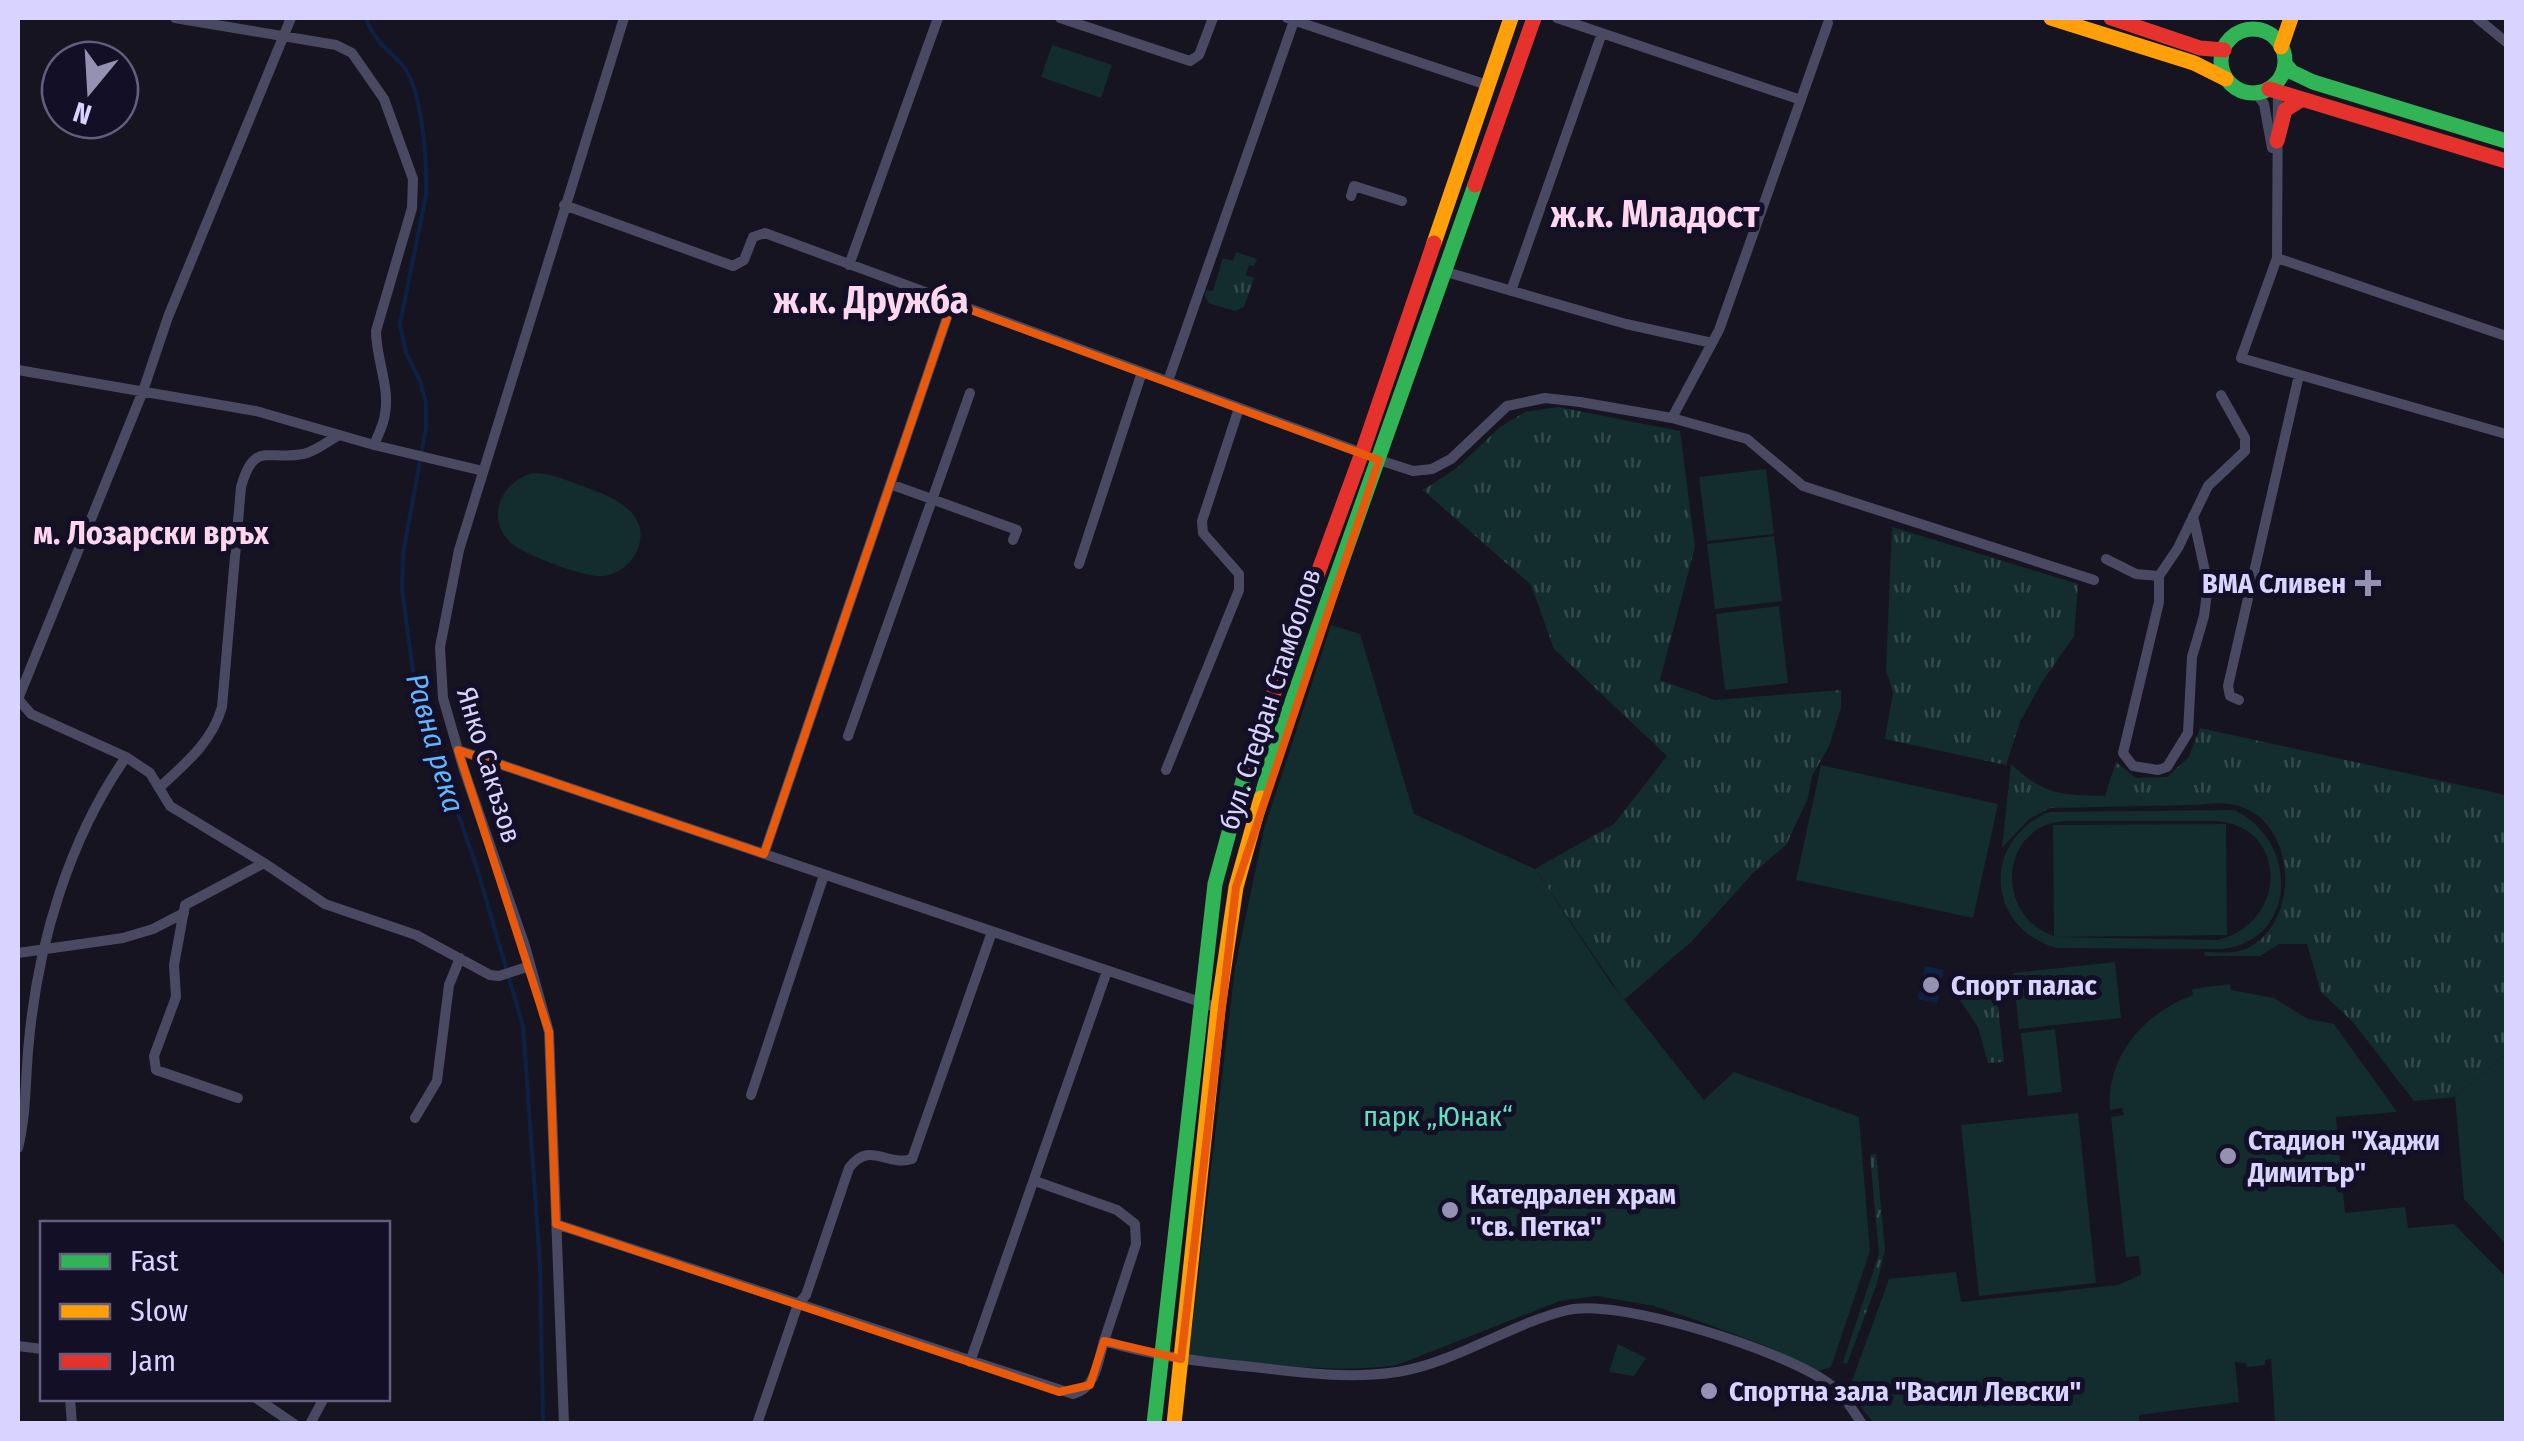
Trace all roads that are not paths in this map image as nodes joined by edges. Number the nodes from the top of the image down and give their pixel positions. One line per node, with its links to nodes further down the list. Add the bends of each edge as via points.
1 (175, 18): 19 (street)
2 (290, 18): 19 (street)
3 (624, 18): 35 (street, Янко Сакъзов)
4 (938, 18): 37 (street)
5 (1060, 18): 6 (street, via 1190,61 1200,55)
6 (1213, 18)
7 (1292, 18): 25 (street); 46 (street)
8 (1511, 18): 25 (main road, бул. Стефан Стамболов)
9 (1534, 18): 38 (main road, бул. Стефан Стамболов)
10 (1557, 18): 18 (street)
11 (2050, 18): 24 (main road)
12 (2111, 18): 22 (main road)
13 (2256, 18): 17 (main road)
14 (2291, 18): 21 (main road)
15 (2478, 18): 20 (street)
16 (1828, 23): 27 (street)
17 (2243, 32): 21 (main road, via 2264,32); 22 (main road)
18 (1602, 33): 27 (street); 39 (street)
19 (283, 37): 47 (street); 54 (street, via 352,52 384,99 414,178 412,208 376,331 386,413)
20 (2506, 42)
21 (2282, 47): 23 (main road)
22 (2224, 50): 24 (main road)
23 (2285, 64): 26 (main road); 30 (main road, via 2313,82)
24 (2226, 79): 26 (main road, via 2239,90)
25 (1487, 85): 55 (main road, бул. Стефан Стамболов)
26 (2270, 89): 28 (main road); 29 (street); 32 (street, via 2264,104)
27 (1801, 100): 42 (street)
28 (2301, 100): 29 (main road, via 2283,110); 31 (main road)
29 (2277, 141): 32 (street)
30 (2506, 141)
31 (2506, 161)
32 (2278, 178): 36 (street)
33 (1351, 196): 34 (street, via 1354,186)
34 (1402, 201)
35 (564, 205): 37 (street, via 733,266 762,233); 57 (street, Янко Сакъзов)
36 (2277, 258): 41 (street); 45 (street, via 2242,358)
37 (849, 265): 40 (street)
38 (1443, 271): 39 (street); 56 (main road, бул. Стефан Стамболов)
39 (1511, 292): 42 (street)
40 (952, 302): 44 (street); 58 (street)
41 (2506, 336)
42 (1712, 342): 51 (street)
43 (18, 370): 47 (street)
44 (1142, 372): 46 (street); 63 (street)
45 (2299, 375): 52 (street); 66 (street, via 2228,686)
46 (1168, 382): 50 (street)
47 (142, 391): 53 (street, via 256,411); 69 (street, via 18,699 31,714)
48 (970, 394): 59 (street)
49 (2221, 395): 60 (street, via 2247,443 2208,486)
50 (1239, 408): 55 (street); 70 (street, via 1202,521 1203,533 1239,574 1239,590)
51 (1672, 418): 56 (street, via 1544,398 1507,406 1451,460 1432,468 1413,471); 65 (street, via 1747,439 1802,486)
52 (2506, 434)
53 (340, 435): 54 (street); 71 (street, via 304,454 254,458 246,470 222,706 204,744)
54 (374, 446): 57 (street)
55 (1362, 452): 56 (main road); 82 (main road, бул. Стефан Стамболов, via 1227,830)
56 (1380, 460): 83 (main road, бул. Стефан Стамболов, via 1274,750 1236,887)
57 (483, 471): 68 (street, Янко Сакъзов, via 440,647 443,698)
58 (890, 484): 59 (street); 72 (street)
59 (932, 499): 61 (street, via 1017,530); 67 (street)
60 (2194, 516): 64 (street); 64 (street, via 2208,586 2192,657 2188,733 2167,767 2158,770 2134,766 2123,753 2159,602)
61 (1013, 540)
62 (2106, 560): 64 (street)
63 (1079, 564)
64 (2159, 576)
65 (2094, 580)
66 (2239, 700)
67 (848, 736)
68 (458, 750): 72 (street); 80 (street, Янко Сакъзов)
69 (126, 758): 71 (street); 77 (street, via 59,892)
70 (1166, 770)
71 (160, 788): 73 (street, via 170,806)
72 (764, 854): 74 (street)
73 (264, 863): 75 (street, via 185,904); 79 (street, via 325,904 416,935)
74 (824, 875): 76 (street); 84 (street)
75 (184, 913): 77 (street, via 124,938); 85 (street, via 176,998 154,1056 156,1070)
76 (992, 932): 81 (street); 90 (street, via 920,1145 912,1159 901,1162 870,1154 855,1160)
77 (45, 949): 78 (street); 87 (street)
78 (18, 953)
79 (460, 958): 80 (street, via 490,975); 86 (street, via 449,985 437,1081)
80 (524, 968): 89 (street, Янко Сакъзов, via 549,1032)
81 (1107, 971): 82 (street); 88 (street)
82 (1200, 1002): 83 (street); 92 (main road, бул. Стефан Стамболов)
83 (1218, 1008): 93 (main road, бул. Стефан Стамболов)
84 (751, 1096)
85 (238, 1098)
86 (415, 1118)
87 (18, 1148)
88 (1036, 1181): 91 (street, via 1117,1210 1135,1224 1136,1244); 94 (street)
89 (556, 1224): 90 (street); 99 (street, Янко Сакъзов)
90 (798, 1304): 94 (street); 100 (street)
91 (1104, 1341): 92 (street); 94 (street, via 1090,1385 1073,1394)
92 (1161, 1356): 93 (street); 101 (main road, бул. Стефан Стамболов)
93 (1181, 1359): 102 (main road, бул. Стефан Стамболов); 103 (street, via 1339,1376 1399,1372 1558,1312 1604,1307 1688,1326 1800,1368 1830,1384)
94 (970, 1362)
95 (260, 1401): 97 (street)
96 (322, 1401): 98 (street)
97 (294, 1424)
98 (310, 1424)
99 (564, 1424)
100 (757, 1424)
101 (1154, 1424)
102 (1174, 1424)
103 (1862, 1424)

